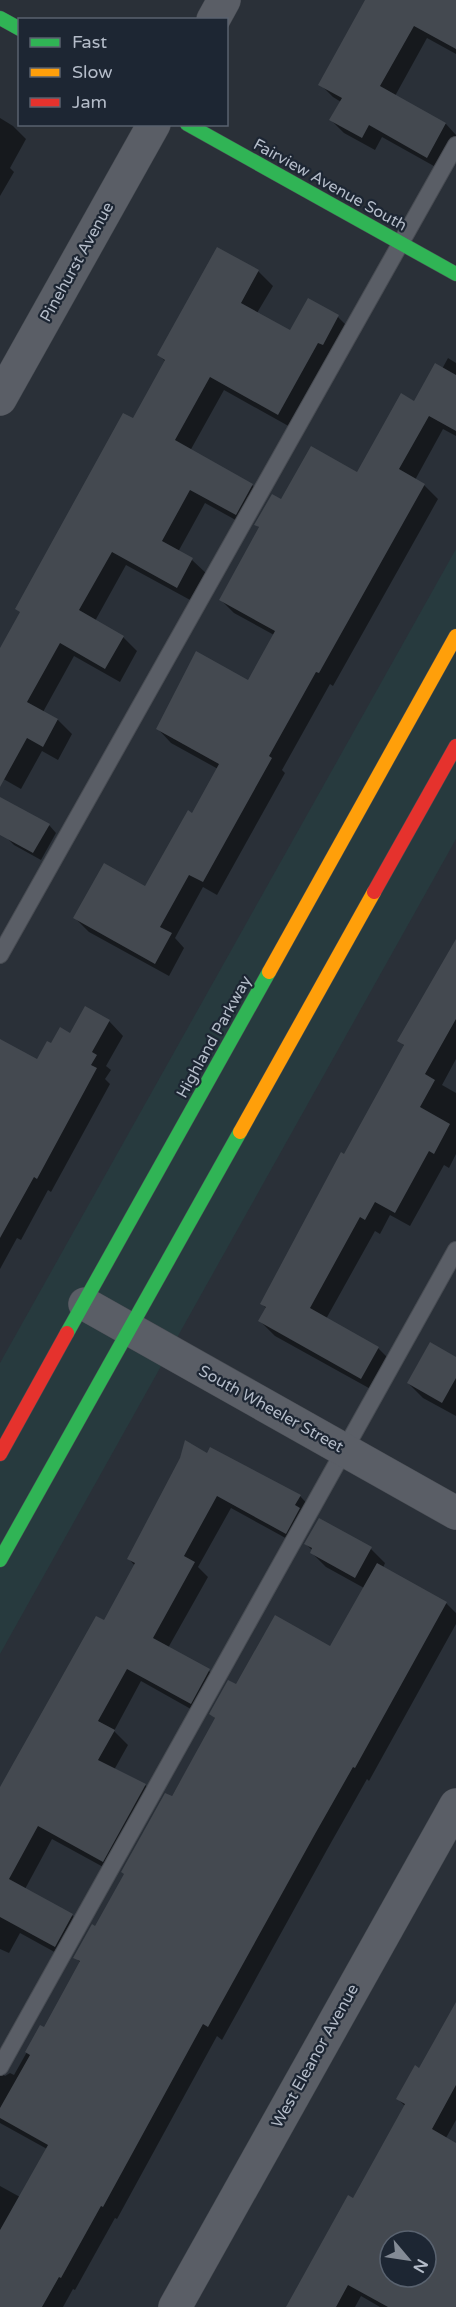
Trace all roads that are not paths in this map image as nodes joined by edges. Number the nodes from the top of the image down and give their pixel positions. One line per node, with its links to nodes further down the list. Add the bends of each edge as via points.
1 (224, 0): 3 (street)
2 (0, 18): 4 (street)
3 (214, 18)
4 (18, 28)
5 (153, 126): 10 (street, Pinehurst Avenue)
6 (191, 126): 8 (street, Fairview Avenue South)
7 (456, 145): 8 (lane)
8 (400, 243): 9 (street, Fairview Avenue South); 13 (lane)
9 (456, 274)
10 (0, 399)
11 (456, 636): 15 (street, Highland Parkway)
12 (456, 746): 16 (street)
13 (0, 956)
14 (456, 1250): 17 (lane)
15 (85, 1304): 16 (street, South Wheeler Street); 18 (street, Highland Parkway)
16 (130, 1329): 17 (street, South Wheeler Street); 20 (street)
17 (344, 1450): 19 (street, South Wheeler Street); 22 (lane)
18 (0, 1454)
19 (456, 1514)
20 (0, 1560)
21 (456, 1805): 23 (street, West Eleanor Avenue)
22 (0, 2067)
23 (175, 2307)

